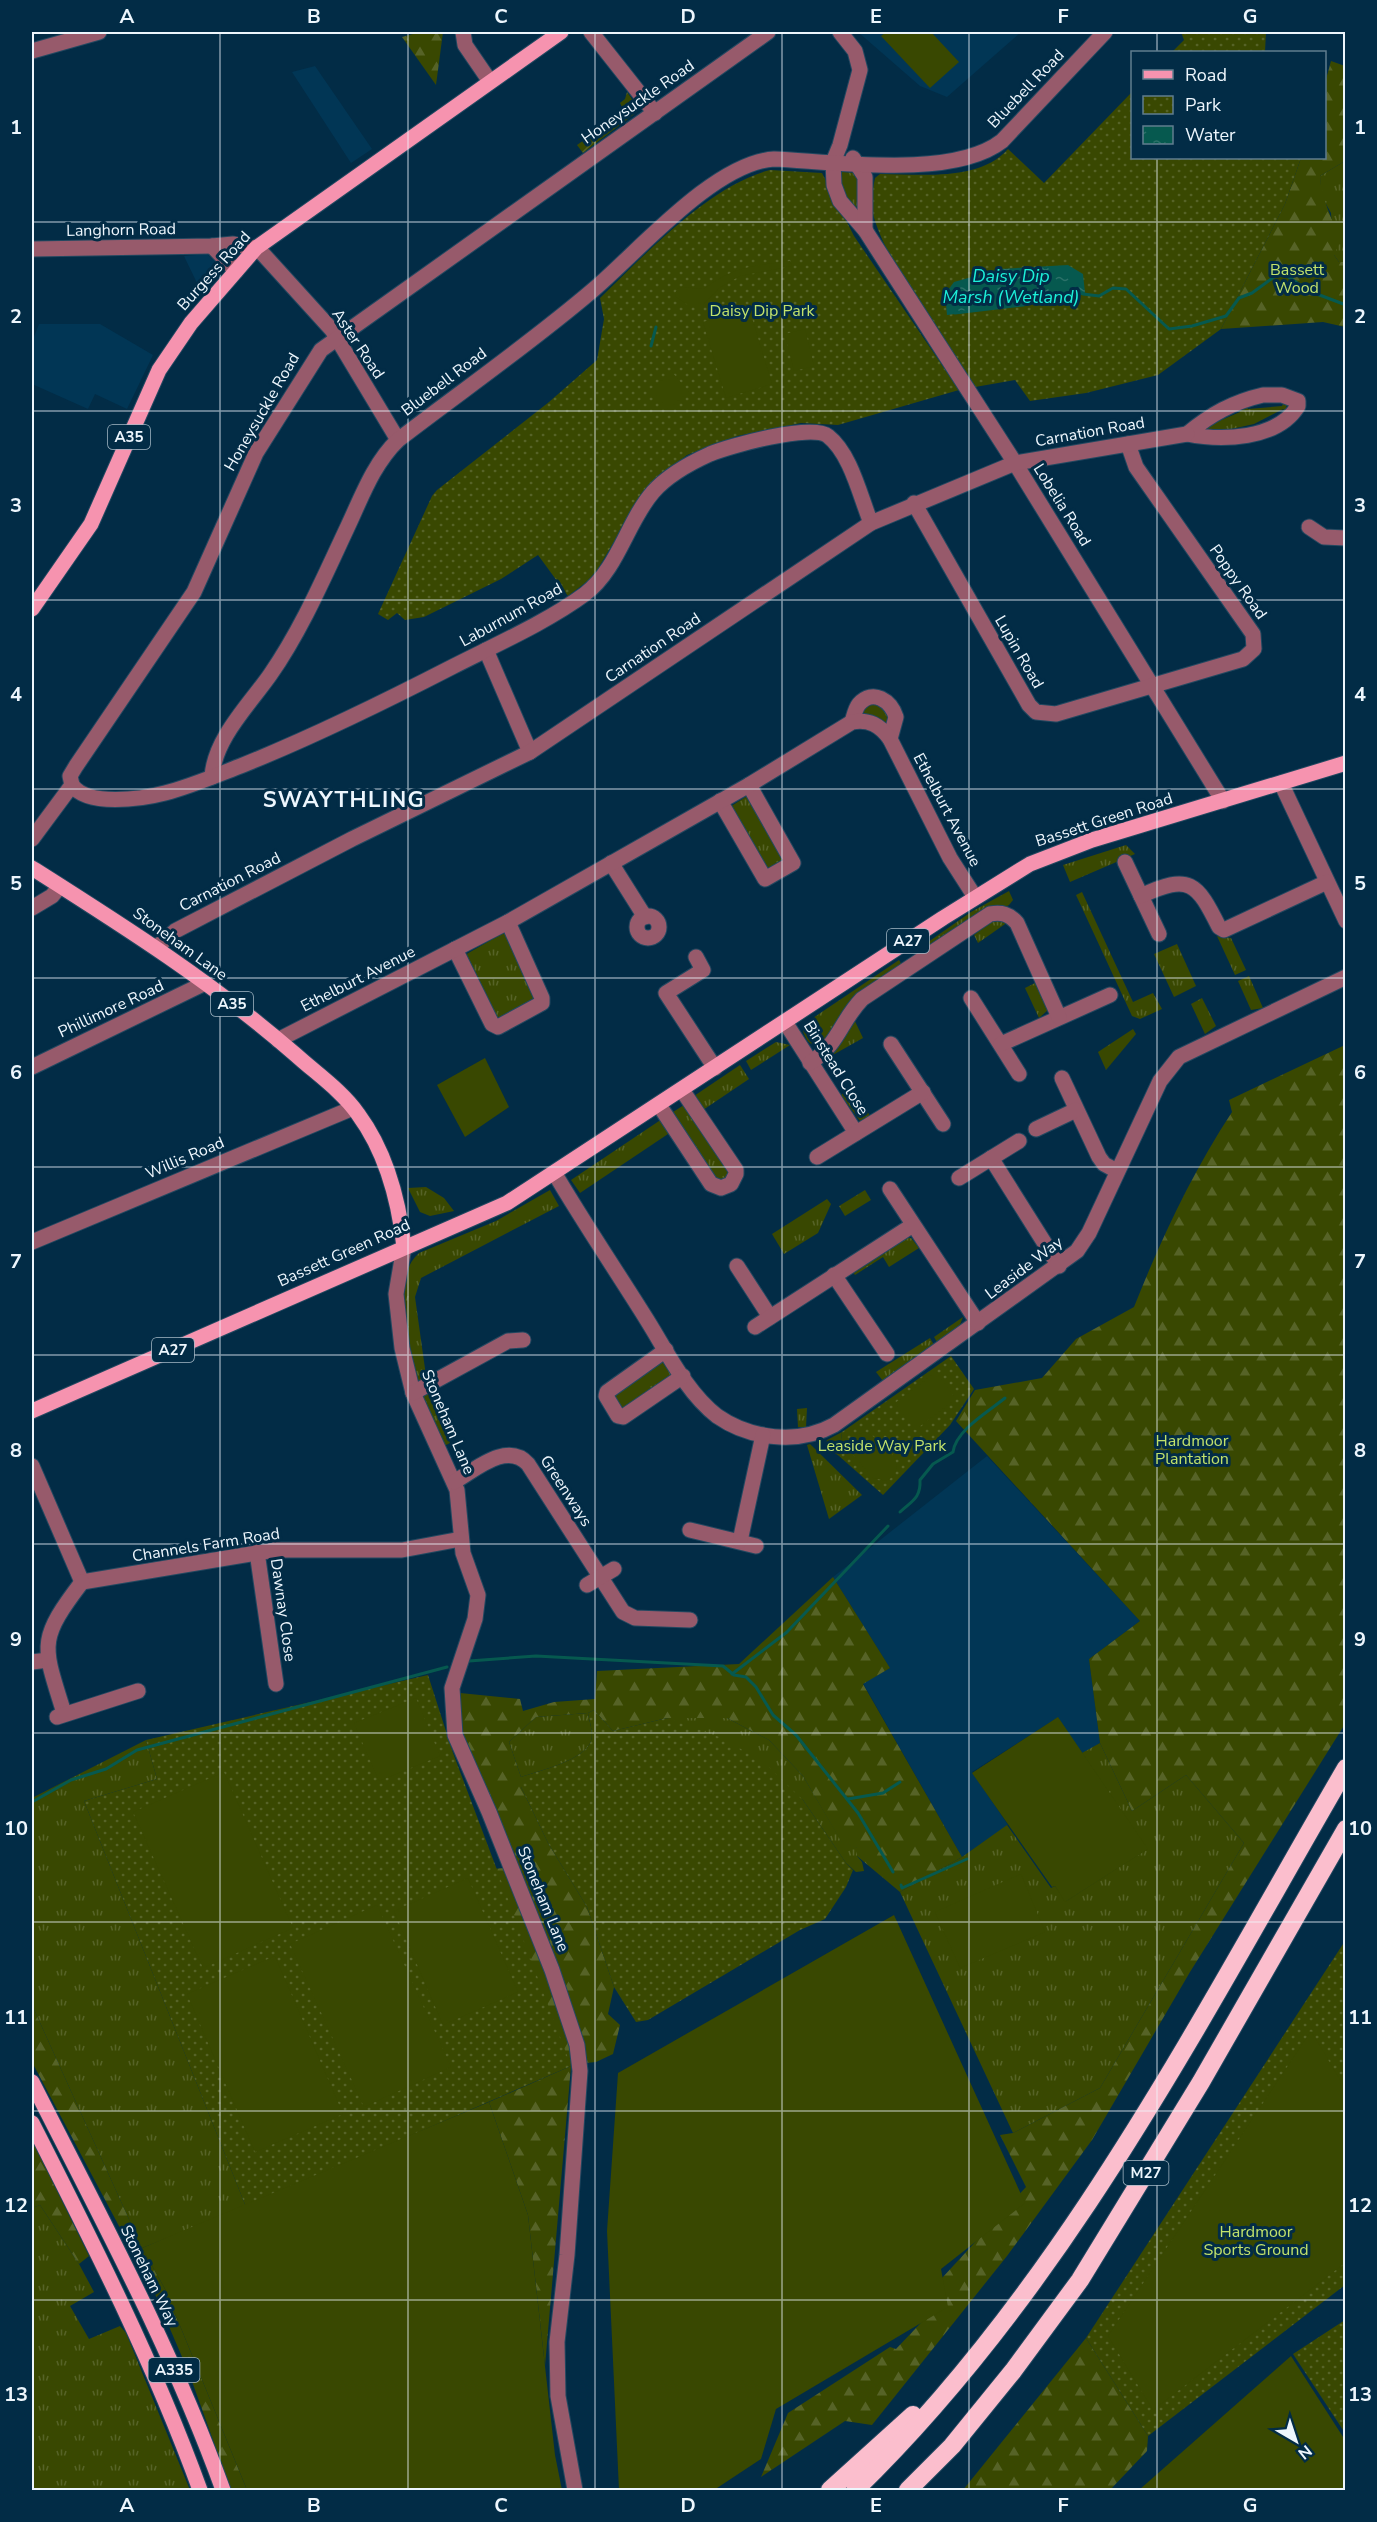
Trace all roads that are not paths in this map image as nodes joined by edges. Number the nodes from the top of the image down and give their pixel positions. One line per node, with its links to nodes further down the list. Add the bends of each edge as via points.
1 (99, 32): 8 (street)
2 (462, 32): 9 (street, via 465,45)
3 (561, 32): 9 (main road, Burgess Road / A35)
4 (591, 32): 10 (street)
5 (768, 32): 10 (street, Honeysuckle Road)
6 (840, 32): 11 (street, via 855,51 860,69)
7 (1105, 32): 13 (street, Bluebell Road, via 1002,141 985,153 933,163)
8 (32, 51)
9 (489, 80): 17 (main road, Burgess Road / A35)
10 (654, 113): 19 (street, Honeysuckle Road)
11 (840, 145): 12 (street); 13 (street)
12 (833, 162): 13 (street, Bluebell Road); 14 (street, Lobelia Road, via 834,185 840,201); 21 (street, Bluebell Road, via 766,159 723,179 652,233 580,301)
13 (858, 163): 14 (street, via 867,184)
14 (866, 230): 23 (street, Lobelia Road)
15 (212, 246): 16 (street, Langhorn Road); 17 (street, Langhorn Road, via 223,243); 18 (street)
16 (32, 249)
17 (256, 249): 18 (main road, Burgess Road / A35); 19 (street, Aster Road)
18 (236, 271): 28 (main road, Burgess Road / A35, via 191,323 159,370 91,524)
19 (336, 338): 21 (street, Aster Road); 37 (street, Honeysuckle Road, via 311,362 256,453 194,592 76,766 70,776)
20 (1187, 434): 20 (street, Carnation Road, via 1215,412 1242,400 1282,394 1298,401 1295,411 1256,433 1223,439); 22 (street, Carnation Road)
21 (398, 440): 35 (street, Bluebell Road, via 368,484 305,618 219,748)
22 (1128, 444): 23 (street, Carnation Road); 30 (street, Poppy Road, via 1136,467 1255,641 1254,649 1243,659)
23 (1015, 463): 24 (street, Carnation Road); 30 (street, Lobelia Road)
24 (914, 503): 25 (street, Carnation Road); 30 (street, Lupin Road, via 1036,712 1056,714)
25 (871, 523): 29 (street, Laburnum Road, via 845,459 826,434 803,431 712,453 681,469 653,491 601,578 588,592); 33 (street, Carnation Road)
26 (1309, 527): 27 (street, via 1324,537)
27 (1346, 538)
28 (32, 609)
29 (486, 650): 33 (street); 35 (street, Laburnum Road, via 321,733)
30 (1152, 686): 40 (street, Lobelia Road)
31 (852, 722): 32 (street, Ethelburt Avenue, via 877,724); 32 (street, Ethelburt Avenue, via 867,698 884,699 896,717); 38 (street, Ethelburt Avenue)
32 (890, 739): 48 (street, Ethelburt Avenue, via 950,858)
33 (530, 752): 54 (street, Carnation Road, via 176,931)
34 (1346, 763): 36 (main road, Bassett Green Road / A27)
35 (212, 777): 37 (street, Laburnum Road, via 162,794 123,799 85,796)
36 (1281, 783): 40 (main road, Bassett Green Road / A27); 45 (street)
37 (72, 785): 41 (street, Honeysuckle Road)
38 (749, 785): 39 (street, Ethelburt Avenue); 39 (street, via 793,863 765,879)
39 (720, 801): 43 (street, Ethelburt Avenue)
40 (1223, 801): 48 (main road, Bassett Green Road / A27, via 1055,853)
41 (32, 839)
42 (1125, 862): 47 (street)
43 (611, 863): 50 (street); 52 (street, Ethelburt Avenue)
44 (32, 868): 46 (main road, Stoneham Lane / A35)
45 (1327, 882): 47 (street, via 1224,930 1203,894 1191,886 1166,886); 51 (street)
46 (60, 886): 49 (street); 54 (main road, Stoneham Lane / A35)
47 (1141, 896): 53 (street)
48 (975, 897): 62 (main road, Bassett Green Road / A27)
49 (32, 908)
50 (645, 917)
51 (1346, 921)
52 (508, 922): 55 (street, Ethelburt Avenue); 55 (street, via 542,1003 498,1027 492,1024)
53 (1159, 934)
54 (158, 947): 58 (main road, Stoneham Lane / A35)
55 (455, 949): 63 (street, Ethelburt Avenue)
56 (696, 957): 68 (street, via 704,970 666,993)
57 (1346, 977): 82 (street, Leaside Way, via 1179,1057 1160,1081)
58 (206, 983): 63 (main road, Stoneham Lane / A35); 67 (street, Phillimore Road)
59 (1110, 994): 61 (street)
60 (971, 998): 65 (street)
61 (1059, 1017): 65 (street); 66 (street, via 1017,923 1009,915 990,914 862,999 831,1047)
62 (785, 1022): 66 (street, Binstead Close); 68 (main road, Bassett Green Road / A27)
63 (278, 1040): 74 (main road, Stoneham Lane / A35)
64 (891, 1044): 72 (street)
65 (1001, 1044): 69 (street)
66 (810, 1063): 78 (street, Binstead Close)
67 (32, 1067)
68 (715, 1068): 71 (main road, Bassett Green Road / A27)
69 (1019, 1074)
70 (1062, 1078): 75 (street)
71 (682, 1090): 73 (main road, Bassett Green Road / A27); 73 (street, via 736,1170 731,1185 721,1188 711,1184)
72 (923, 1092): 76 (street); 78 (street, Binstead Close)
73 (659, 1105): 83 (main road, Bassett Green Road / A27)
74 (353, 1108): 87 (street, Willis Road); 88 (main road, Stoneham Lane / A35, via 369,1131 390,1180)
75 (1076, 1110): 77 (street); 82 (street, via 1099,1157)
76 (943, 1124)
77 (1036, 1129)
78 (856, 1133): 80 (street, Binstead Close)
79 (1019, 1141): 81 (street)
80 (817, 1157)
81 (991, 1158): 84 (street); 90 (street)
82 (1117, 1171): 90 (street, Leaside Way, via 1086,1239)
83 (555, 1174): 88 (main road, Bassett Green Road / A27, via 498,1207); 96 (street, Leaside Way)
84 (959, 1178)
85 (890, 1189): 86 (street)
86 (913, 1225): 91 (street); 93 (street)
87 (32, 1242)
88 (404, 1247): 99 (street, Stoneham Lane, via 396,1294 402,1347); 100 (main road, Bassett Green Road / A27)
89 (737, 1266): 92 (street)
90 (1059, 1266): 93 (street, Leaside Way)
91 (834, 1275): 92 (street); 97 (street)
92 (770, 1317): 94 (street)
93 (978, 1323): 101 (street, Leaside Way, via 828,1428 797,1437)
94 (756, 1327)
95 (524, 1340): 99 (street, via 508,1341)
96 (666, 1350): 98 (street, Leaside Way); 98 (street, via 607,1392 618,1416 623,1417)
97 (887, 1354)
98 (683, 1376): 101 (street, Leaside Way, via 719,1417)
99 (413, 1393): 103 (street, Stoneham Lane)
100 (32, 1411)
101 (763, 1435): 106 (street)
102 (32, 1466): 109 (street)
103 (454, 1482): 105 (street, Stoneham Lane); 110 (street, Greenways, via 505,1455 518,1456 628,1616)
104 (690, 1530): 106 (street)
105 (461, 1539): 108 (street, Channels Farm Road, via 402,1550); 123 (street, Stoneham Lane, via 478,1595 475,1619 452,1688 455,1735 552,1970 577,2045 580,2071 557,2342 558,2396)
106 (740, 1541): 107 (street)
107 (756, 1546)
108 (257, 1552): 109 (street, Channels Farm Road); 113 (street, Dawnay Close)
109 (82, 1582): 111 (street, via 51,1628)
110 (690, 1620)
111 (48, 1660): 112 (street); 114 (street, via 61,1715)
112 (32, 1662)
113 (280, 1676)
114 (138, 1691)
115 (1346, 1768): 119 (highway, M27, via 1100,2186)
116 (1346, 1829): 120 (highway, M27, via 1201,2082 1080,2280 1013,2372)
117 (32, 2082): 122 (main road, Stoneham Way / A335, via 180,2381)
118 (32, 2123): 121 (main road, A335, via 103,2263 162,2393)
119 (987, 2343): 124 (highway, M27); 125 (highway, M27, via 897,2450)
120 (952, 2446): 126 (highway, M27); 127 (highway, M27)
121 (200, 2490)
122 (223, 2490)
123 (575, 2490)
124 (830, 2490)
125 (855, 2490)
126 (908, 2490)
127 (918, 2490)

